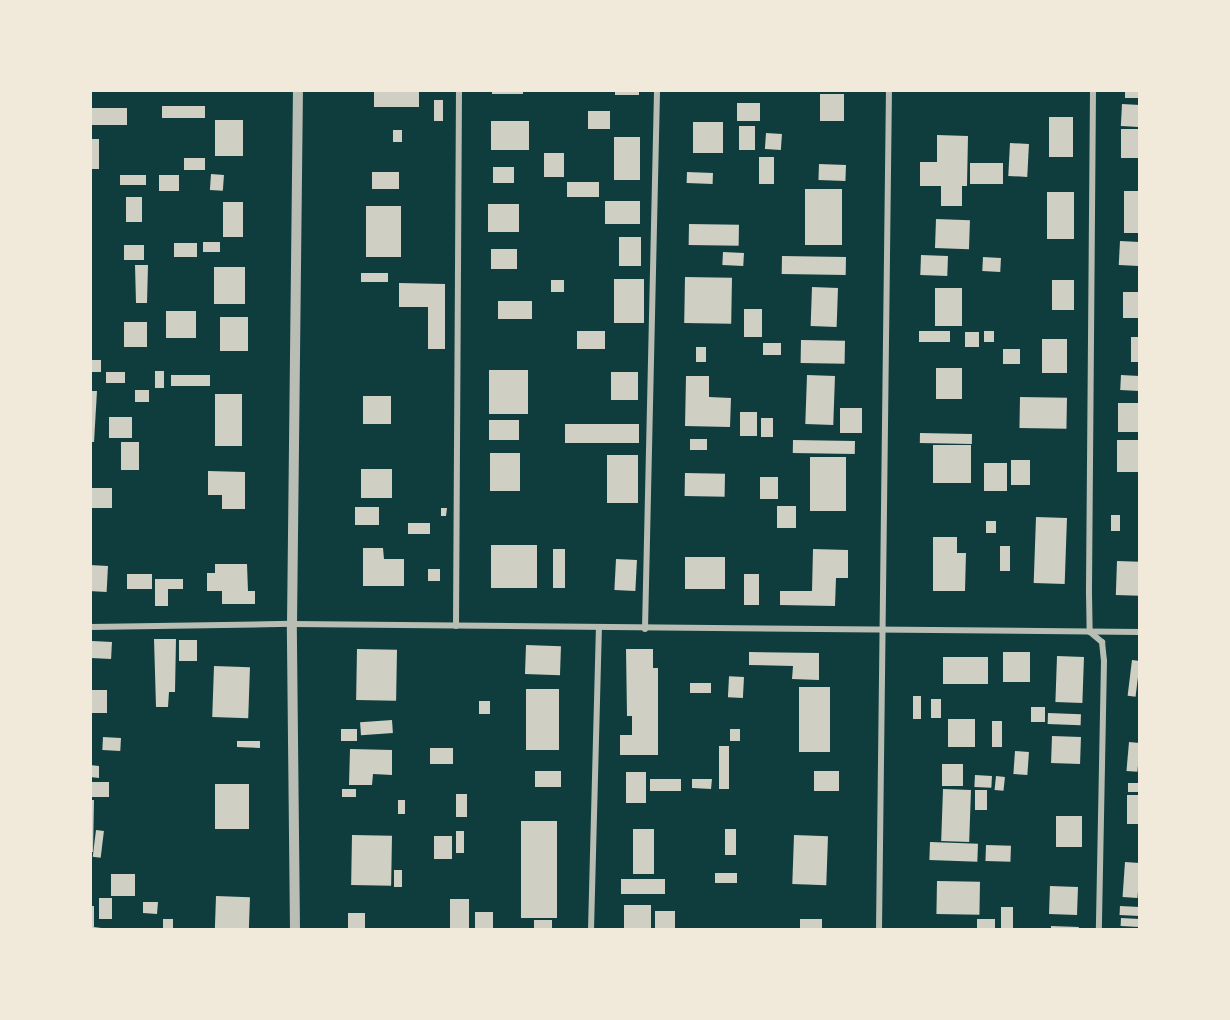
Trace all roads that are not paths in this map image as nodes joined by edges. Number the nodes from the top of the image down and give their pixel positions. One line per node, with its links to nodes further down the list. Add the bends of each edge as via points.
1 (298, 90): 6 (street)
2 (459, 90): 7 (street)
3 (657, 90): 10 (street)
4 (889, 90): 11 (street)
5 (1093, 90): 12 (street)
6 (292, 624): 7 (street); 8 (street); 14 (street)
7 (456, 626): 9 (street)
8 (90, 627)
9 (599, 628): 10 (street); 15 (street)
10 (645, 629): 11 (street)
11 (884, 632): 12 (street); 16 (street)
12 (1090, 632): 13 (street); 17 (street, via 1102,642 1104,661)
13 (1140, 632)
14 (295, 930)
15 (591, 930)
16 (879, 930)
17 (1099, 930)

